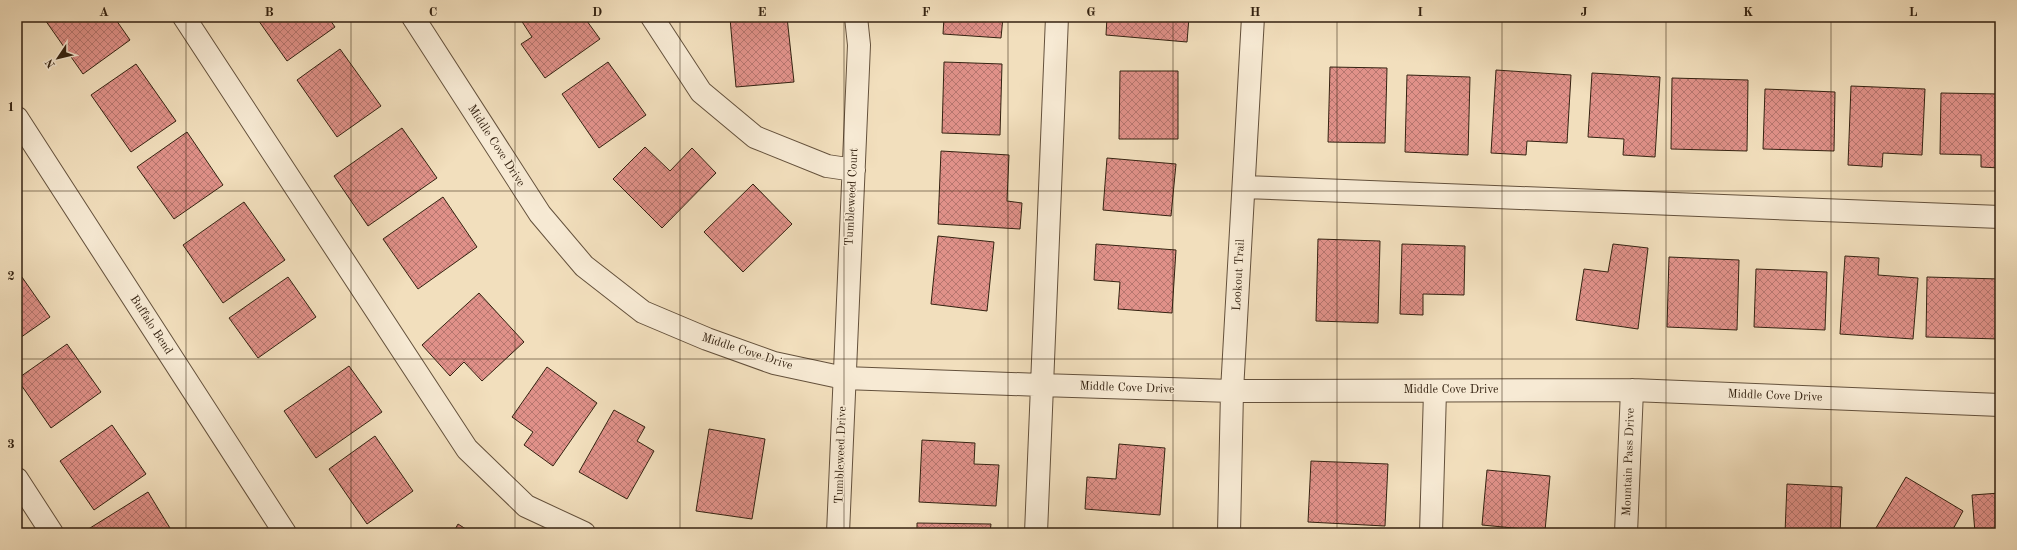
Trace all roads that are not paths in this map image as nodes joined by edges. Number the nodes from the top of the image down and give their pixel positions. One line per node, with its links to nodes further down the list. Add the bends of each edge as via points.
1 (184, 17): 20 (street, via 467,449 526,506)
2 (413, 17): 11 (street, Middle Cove Drive, via 540,214 584,266 643,312 774,363)
3 (652, 17): 8 (street, via 701,92 755,137 827,166)
4 (856, 17): 8 (street, Tumbleweed Court, via 860,45)
5 (1057, 17): 12 (street)
6 (1253, 17): 9 (street, Lookout Trail)
7 (17, 118): 19 (street, Buffalo Bend)
8 (854, 170): 11 (street, Tumbleweed Court)
9 (1244, 187): 10 (street); 15 (street, Lookout Trail)
10 (2000, 217)
11 (844, 378): 12 (street, Middle Cove Drive); 21 (street, Tumbleweed Drive)
12 (1041, 385): 15 (street, Middle Cove Drive); 22 (street)
13 (1435, 390): 14 (street, Middle Cove Drive); 15 (street, Middle Cove Drive); 24 (street)
14 (1632, 390): 16 (street, Middle Cove Drive); 25 (street, Mountain Pass Drive)
15 (1232, 391): 23 (street, Lookout Trail)
16 (2000, 405)
17 (17, 479): 18 (street)
18 (52, 533)
19 (285, 533)
20 (584, 533)
21 (838, 533)
22 (1036, 533)
23 (1229, 533)
24 (1431, 533)
25 (1626, 533)

